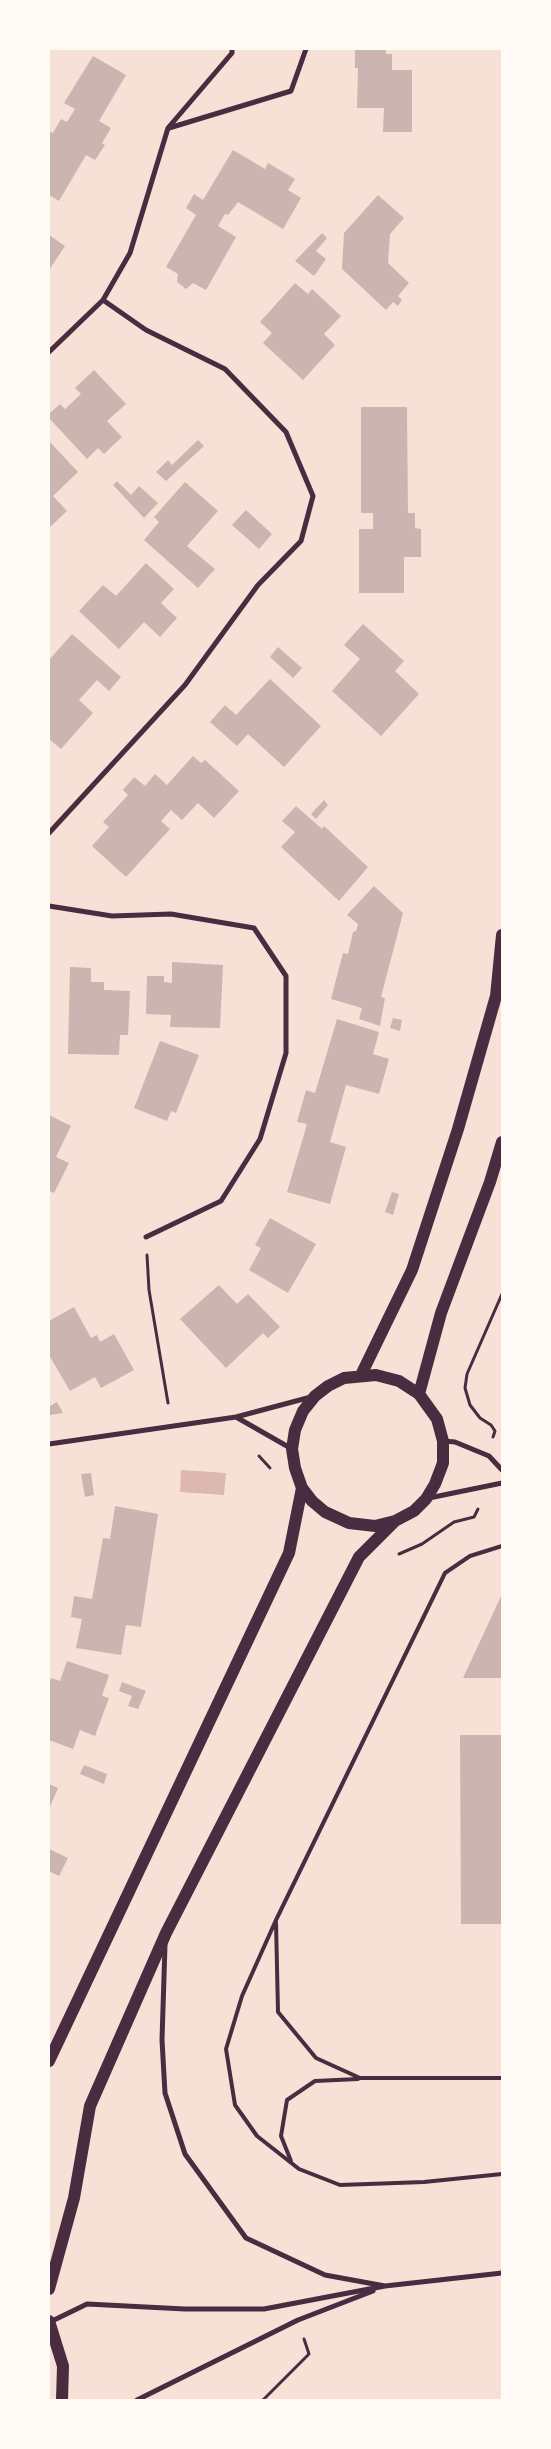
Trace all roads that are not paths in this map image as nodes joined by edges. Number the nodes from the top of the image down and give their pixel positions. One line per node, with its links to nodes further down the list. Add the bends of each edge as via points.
1 (232, 49): 3 (street, via 232,54)
2 (306, 49): 3 (street, via 291,91)
3 (168, 128): 4 (street, via 130,253)
4 (103, 300): 5 (street); 6 (street, via 146,330 225,369 286,432 313,496 300,541 258,585 185,685)
5 (49, 352)
6 (49, 833)
7 (49, 906): 10 (street, via 112,916 171,914 254,928 286,976 286,1053 260,1140 221,1200)
8 (502, 935): 11 (main road, via 496,996 458,1129 412,1270)
9 (502, 1142): 12 (main road, via 441,1313)
10 (146, 1237)
11 (361, 1374): 12 (main road, via 399,1381); 13 (main road, via 344,1378)
12 (419, 1394): 15 (main road, via 437,1419)
13 (315, 1396): 14 (street); 17 (main road, via 303,1411)
14 (236, 1417): 16 (street); 17 (street)
15 (443, 1441): 18 (street, via 455,1442 489,1456); 21 (main road, via 443,1463)
16 (49, 1444)
17 (292, 1449): 20 (main road)
18 (502, 1470)
19 (502, 1483): 21 (street)
20 (302, 1488): 22 (main road, via 324,1512 349,1523 375,1526); 26 (main road, via 289,1553)
21 (426, 1499): 22 (main road, via 414,1511)
22 (395, 1521): 25 (main road, via 359,1557)
23 (502, 1546): 24 (lane, via 470,1556 445,1573)
24 (276, 1920): 27 (lane, via 278,2012 316,2058); 29 (lane, via 242,1996 226,2049 235,2105 257,2136)
25 (166, 1933): 32 (street, via 162,2040 165,2094 184,2154 246,2238 324,2274); 33 (main road, via 90,2106 74,2198)
26 (49, 2061)
27 (360, 2078): 28 (lane); 29 (lane, via 315,2081 287,2100 281,2136)
28 (502, 2078)
29 (292, 2163): 30 (lane, via 340,2186)
30 (502, 2174)
31 (502, 2272): 32 (street)
32 (385, 2286): 34 (street, via 264,2309 87,2304); 36 (street, via 298,2320)
33 (49, 2289)
34 (49, 2322): 35 (main road, via 63,2366)
35 (62, 2400)
36 (137, 2400)

